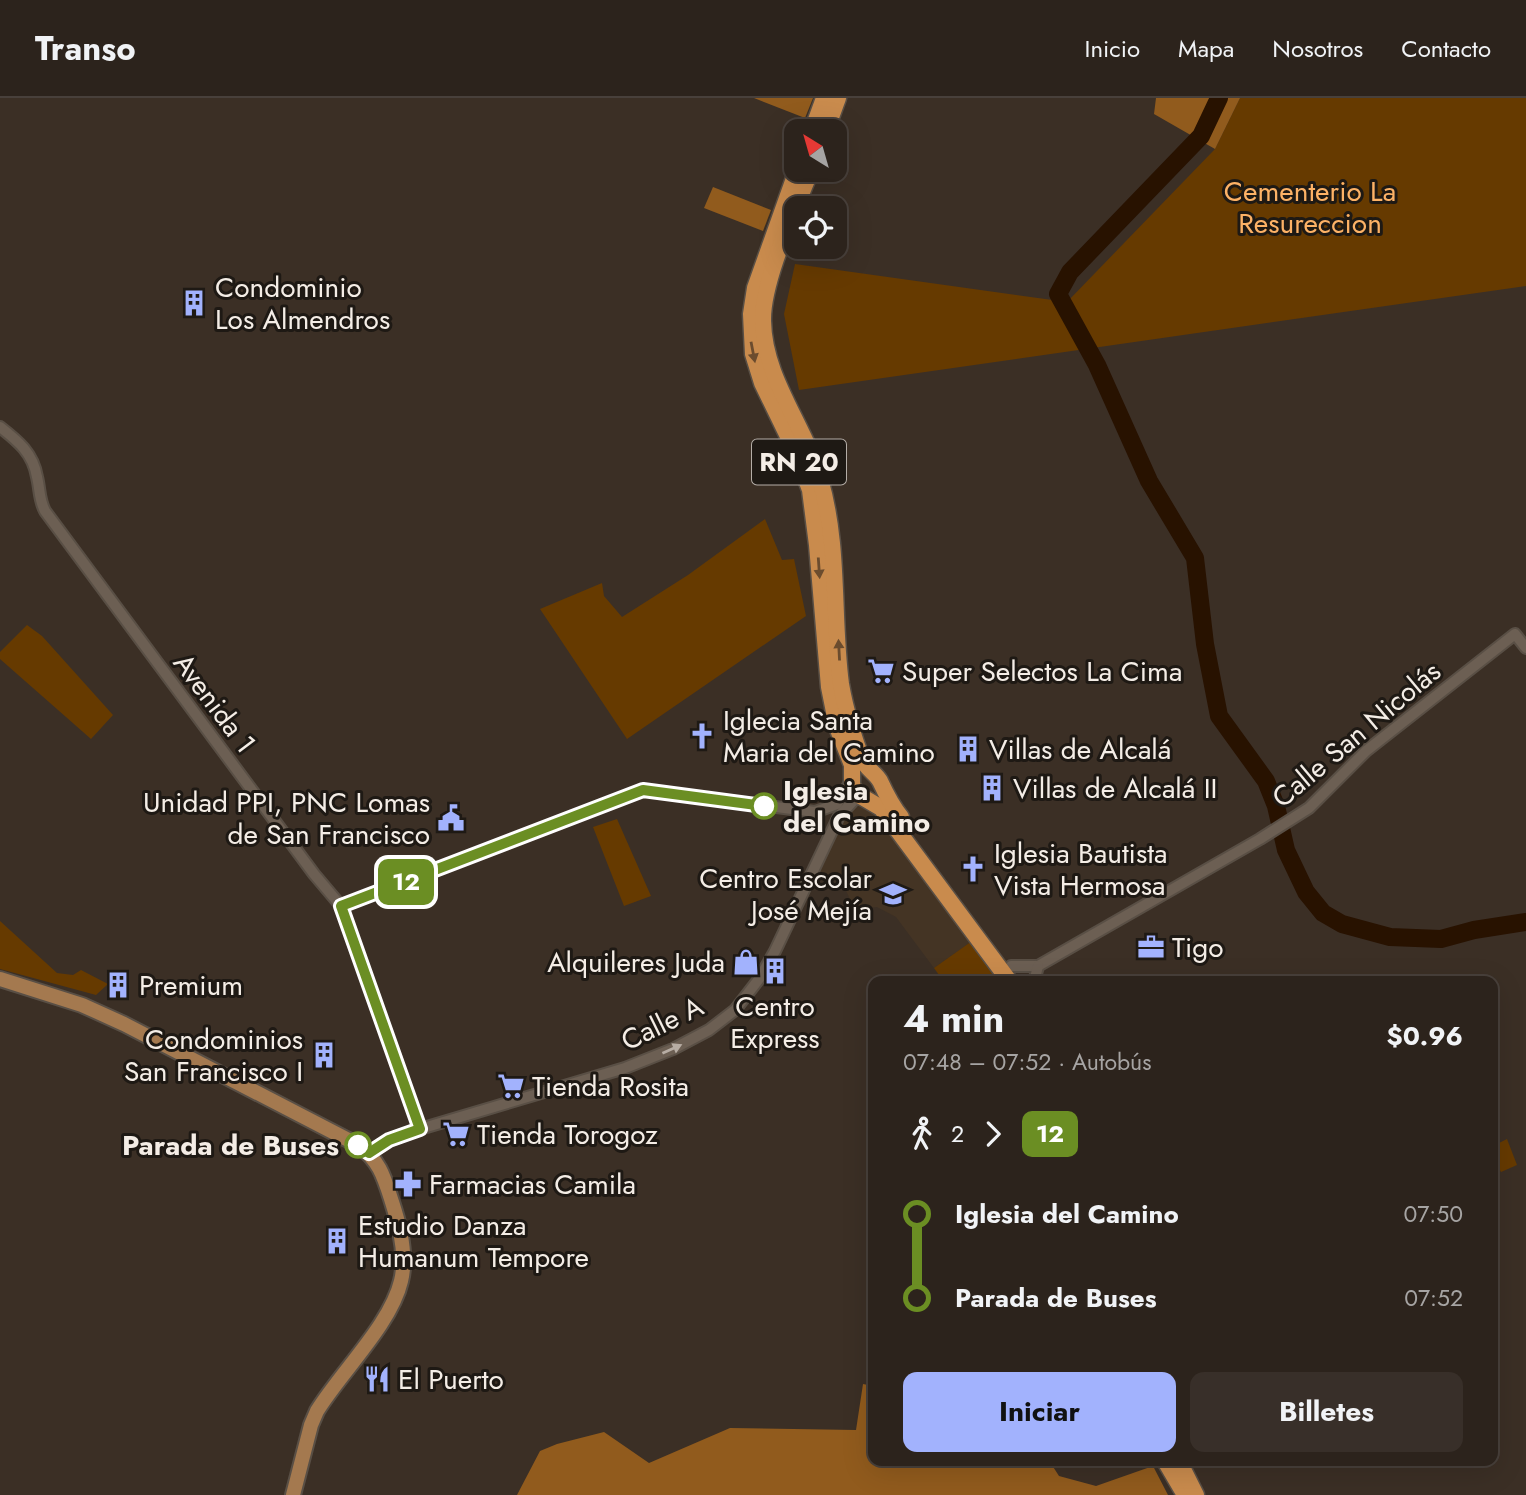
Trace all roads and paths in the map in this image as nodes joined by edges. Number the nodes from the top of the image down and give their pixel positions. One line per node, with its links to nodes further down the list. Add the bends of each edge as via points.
1 (824, 98): 3 (highway)
2 (838, 98): 4 (highway)
3 (816, 119)
4 (830, 119)
5 (793, 182): 10 (highway, RN 20, one-way to 10, via 757,278 751,340 762,383 810,490 829,687 837,727 852,765)
6 (807, 182): 9 (highway, RN 20, one-way to 6, via 864,764 841,685 831,528 822,487 813,457 775,377 763,321 769,287)
7 (0, 427): 15 (street, Avenida 1, via 31,457 41,503)
8 (1526, 648): 16 (street, Calle San Nicolás, via 1515,634 1366,751 1318,801 1291,820)
9 (871, 770): 10 (highway, via 858,773); 11 (highway, RN 20)
10 (851, 781): 12 (highway, RN 20, via 853,790); 13 (street, via 837,804)
11 (882, 786): 12 (highway, via 876,797); 17 (highway, RN 20)
12 (865, 799): 14 (street, Calle A, via 845,807); 17 (highway, RN 20, via 881,808)
13 (815, 812): 14 (street); 15 (street, via 643,790)
14 (832, 830): 20 (street, Calle A, one-way to 14, via 625,1068 709,1030 735,1010 759,979)
15 (341, 906): 20 (street, Avenida 1)
16 (1038, 966): 17 (street); 18 (street)
17 (1010, 974)
18 (1036, 976)
19 (0, 979): 21 (main road, via 82,1005 124,1024)
20 (420, 1129): 21 (street, Calle A)
21 (369, 1153): 24 (main road, via 380,1166 394,1207 403,1251 402,1281 383,1321 317,1410)
22 (1168, 1466): 25 (highway)
23 (1182, 1466): 26 (highway)
24 (293, 1495)
25 (1185, 1495)
26 (1196, 1495)

